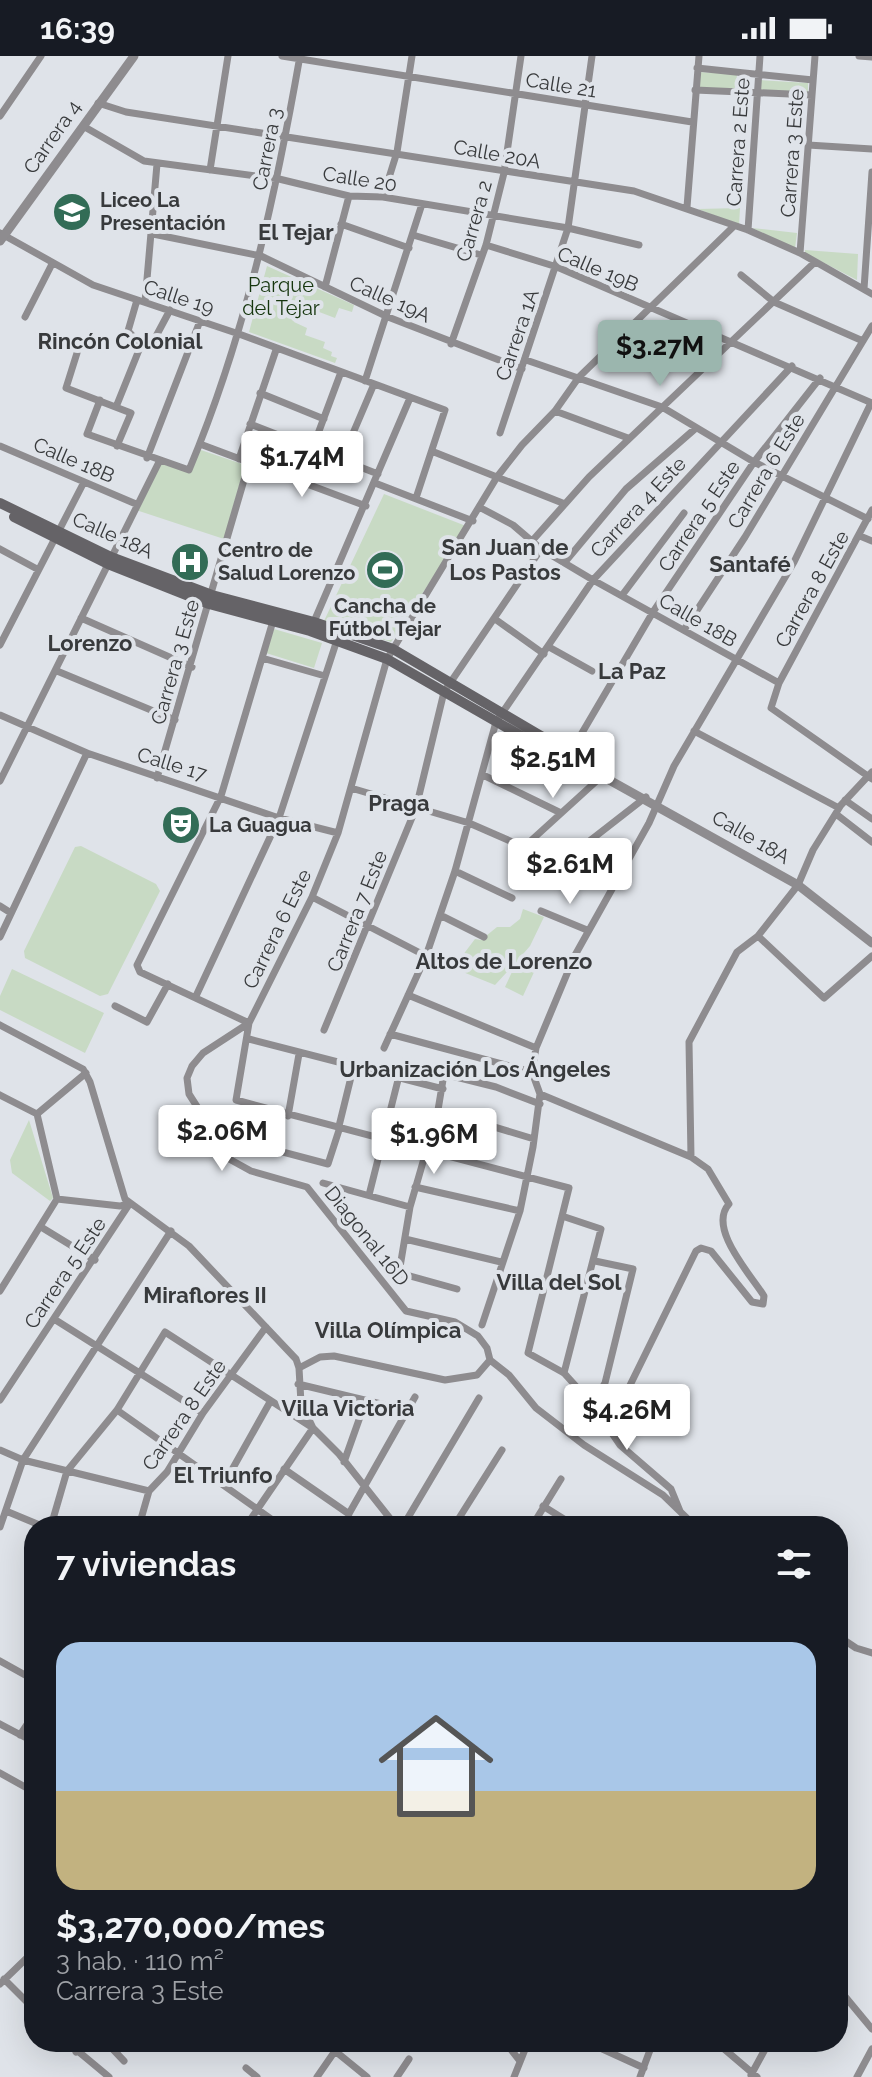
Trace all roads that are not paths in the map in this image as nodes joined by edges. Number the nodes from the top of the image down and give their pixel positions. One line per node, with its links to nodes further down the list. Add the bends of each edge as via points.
1 (41, 56): 24 (street)
2 (134, 56): 22 (street, Carrera 4)
3 (228, 56): 27 (street)
4 (282, 56): 12 (street, Calle 21)
5 (412, 56): 16 (street)
6 (521, 56): 20 (street, Carrera 2)
7 (592, 56): 23 (street, Carrera 1A)
8 (699, 56): 14 (street)
9 (760, 56): 15 (street, Carrera 2 Este)
10 (815, 56): 17 (street, Carrera 3 Este)
11 (859, 56): 13 (street)
12 (300, 57): 16 (street, Calle 21); 28 (street, Carrera 3)
13 (872, 57)
14 (697, 68): 15 (street); 18 (street)
15 (759, 75): 17 (street); 19 (street, Carrera 2 Este)
16 (410, 77): 20 (street, Calle 21); 31 (street)
17 (813, 80): 21 (street, Carrera 3 Este)
18 (695, 90): 19 (street); 25 (street)
19 (757, 92): 21 (street); 46 (street, Carrera 2 Este)
20 (515, 93): 23 (street, Calle 21); 35 (street, Carrera 2)
21 (812, 95): 29 (street, Carrera 3 Este)
22 (98, 103): 26 (street, Carrera 4); 27 (street, Calle 20A)
23 (584, 104): 25 (street, Calle 21); 37 (street, Carrera 1A)
24 (0, 116)
25 (692, 122): 41 (street)
26 (83, 126): 32 (street, Calle 20); 49 (street, Carrera 4)
27 (217, 127): 28 (street, Calle 20A); 33 (street)
28 (286, 135): 31 (street, Calle 20A); 36 (street, Carrera 3)
29 (808, 145): 30 (street); 53 (street, Carrera 3 Este)
30 (872, 149)
31 (397, 152): 35 (street, Calle 20A); 39 (street)
32 (157, 164): 33 (street, Calle 20); 47 (street)
33 (210, 170): 36 (street, Calle 20)
34 (872, 172): 61 (street)
35 (504, 173): 37 (street, Calle 20A); 42 (street, Carrera 2)
36 (279, 179): 38 (street, Calle 20); 55 (street, Carrera 3)
37 (573, 182): 41 (street, Calle 20A, via 634,191); 45 (street, Carrera 1A)
38 (349, 196): 39 (street, Calle 20); 43 (street)
39 (383, 197): 40 (street, Calle 20)
40 (422, 204): 42 (street, Calle 20); 48 (street)
41 (687, 207): 44 (street, Calle 20A)
42 (493, 216): 45 (street, Calle 20); 50 (street, Carrera 2)
43 (341, 224): 52 (street); 60 (street)
44 (733, 227): 46 (street, Calle 20A); 64 (street, Carrera 2 Este)
45 (568, 228): 51 (street, Calle 20); 58 (street, Carrera 1A)
46 (748, 230): 53 (street, Calle 20A)
47 (153, 234): 55 (street, Calle 19A); 62 (street)
48 (413, 235): 52 (street); 54 (street)
49 (1, 237): 57 (street, Calle 19)
50 (486, 245): 54 (street, Carrera 2); 58 (street, Calle 19B)
51 (639, 245)
52 (409, 248): 67 (street)
53 (800, 253): 56 (street, Calle 20A)
54 (481, 255): 73 (street, Carrera 2)
55 (261, 256): 60 (street, Calle 19A); 70 (street, Carrera 3)
56 (815, 262): 61 (street, Calle 20A); 63 (street)
57 (52, 264): 62 (street, Calle 19); 66 (street)
58 (557, 267): 64 (street, Calle 19B); 77 (street, Carrera 1A)
59 (741, 275): 63 (street)
60 (325, 287): 67 (street, Calle 19A)
61 (868, 291)
62 (141, 301): 65 (street, Calle 19); 74 (street, via 128,331)
63 (774, 302): 71 (street); 72 (street)
64 (647, 308): 71 (street, Calle 19B); 81 (street, Carrera 2 Este)
65 (170, 310): 68 (street, Calle 19); 74 (street, via 154,340)
66 (25, 317)
67 (388, 317): 73 (street, Calle 19A); 83 (street)
68 (200, 321): 70 (street, Calle 19); 103 (street)
69 (872, 326): 72 (street, Carrera 6 Este)
70 (239, 334): 75 (street, Calle 19); 98 (street, Carrera 3)
71 (732, 341): 78 (street, Calle 19B); 90 (street)
72 (863, 341): 84 (street, Carrera 6 Este)
73 (451, 344): 79 (street, Calle 19A)
74 (141, 345): 89 (street)
75 (276, 350): 80 (street, Calle 19); 85 (street)
76 (77, 353): 87 (street, via 66,388)
77 (526, 360): 79 (street, Carrera 1A); 81 (street)
78 (792, 366): 82 (street, Calle 19B); 97 (street, Carrera 4 Este)
79 (522, 369): 95 (street, Carrera 1A)
80 (341, 372): 83 (street, Calle 19); 92 (street)
81 (579, 377): 90 (street); 91 (street, Carrera 2 Este)
82 (820, 378): 84 (street, Calle 19B); 107 (street, Carrera 5 Este)
83 (369, 383): 86 (street, Calle 19); 105 (street)
84 (836, 387): 88 (street, Calle 19B); 111 (street, Carrera 6 Este)
85 (260, 393): 92 (street); 93 (street)
86 (410, 398): 102 (street, Calle 19, via 445,410); 110 (street)
87 (100, 400): 89 (street); 100 (street, Calle 18B, via 87,434)
88 (872, 403): 117 (street)
89 (116, 407): 100 (street, via 131,413)
90 (662, 407): 94 (street); 96 (street)
91 (555, 411): 96 (street); 112 (street, Carrera 2 Este)
92 (324, 419): 101 (street)
93 (250, 424): 101 (street); 104 (street)
94 (696, 428): 97 (street); 135 (street, via 626,489)
95 (500, 433)
96 (628, 438): 120 (street)
97 (720, 442): 107 (street); 137 (street, Carrera 4 Este)
98 (200, 444): 104 (street); 109 (street, Carrera 3)
99 (0, 446): 113 (street, Calle 18B)
100 (117, 446): 103 (street, Calle 18B)
101 (310, 448): 105 (street); 114 (street)
102 (434, 452): 112 (street); 116 (street)
103 (147, 458): 106 (street, Calle 18B)
104 (239, 459): 108 (street)
105 (342, 459): 110 (street)
106 (159, 462): 109 (street, Calle 18B); 119 (street)
107 (754, 462): 111 (street); 140 (street, Carrera 5 Este)
108 (249, 463): 114 (street); 139 (street, Carrera 3 Este)
109 (189, 470)
110 (378, 474): 115 (street)
111 (782, 476): 117 (street); 145 (street, Carrera 6 Este)
112 (497, 477): 120 (street); 122 (street, Carrera 2 Este)
113 (84, 482): 119 (street, Calle 18B); 128 (street)
114 (300, 482): 121 (street)
115 (375, 483): 116 (street); 121 (street)
116 (416, 498): 127 (street)
117 (827, 499): 126 (street); 151 (street)
118 (0, 503): 128 (main road, Calle 18A)
119 (136, 504): 134 (street)
120 (565, 504): 130 (street)
121 (366, 506): 144 (street)
122 (479, 507): 127 (street, Carrera 2 Este); 130 (street, Calle 18B)
123 (0, 510): 128 (main road, Calle 18A)
124 (872, 510): 126 (street, Carrera 8 Este)
125 (684, 513): 138 (street)
126 (868, 519): 129 (street, Carrera 8 Este)
127 (473, 521): 149 (street, Carrera 2 Este)
128 (55, 533): 134 (main road, Calle 18A); 136 (street)
129 (860, 536): 131 (street); 156 (street, Carrera 8 Este)
130 (532, 541): 133 (street, Calle 18B)
131 (872, 541)
132 (0, 549): 136 (street)
133 (541, 549): 135 (street, Calle 18B); 142 (street, Carrera 7 Este)
134 (110, 561): 139 (main road, Calle 18A); 141 (street)
135 (565, 562): 137 (street, Calle 18B)
136 (37, 569): 147 (street)
137 (593, 580): 138 (street, Calle 18B); 148 (street, Carrera 4 Este)
138 (623, 594): 140 (street, Calle 18B)
139 (211, 600): 143 (main road, Calle 18A); 144 (main road, Calle 18A); 152 (street, Carrera 3 Este)
140 (653, 612): 145 (street, Calle 18B); 164 (street, Carrera 5 Este)
141 (81, 618): 152 (street); 153 (street)
142 (495, 619): 148 (street); 157 (street, Carrera 7 Este)
143 (273, 621): 144 (main road, Calle 18A); 150 (street)
144 (312, 626): 146 (main road, Calle 18A); 149 (main road, Calle 18A)
145 (684, 630): 151 (street, Calle 18B)
146 (337, 640): 149 (main road, Calle 18A); 155 (street)
147 (0, 645)
148 (546, 650): 154 (street); 159 (street, Carrera 4 Este)
149 (390, 654): 157 (main road, Calle 18A); 170 (street, Carrera 6 Este)
150 (262, 658): 155 (street); 171 (street)
151 (738, 661): 156 (street, Calle 18B); 162 (street)
152 (192, 667): 160 (street, Carrera 3 Este)
153 (57, 671): 160 (street); 161 (street)
154 (592, 671)
155 (325, 676): 177 (street)
156 (779, 683): 166 (street, via 771,708)
157 (447, 687): 159 (main road, Calle 18A); 174 (street, Carrera 7 Este)
158 (0, 715): 161 (street, Calle 17)
159 (499, 719): 164 (main road, Calle 18A); 165 (street)
160 (175, 720): 168 (street, Carrera 3 Este)
161 (26, 728): 163 (street, Calle 17); 169 (street)
162 (694, 731): 172 (street); 175 (street)
163 (87, 753): 168 (street, Calle 17); 189 (street)
164 (568, 757): 167 (main road, Calle 18A)
165 (483, 775): 176 (street); 179 (street)
166 (871, 775): 173 (street)
167 (602, 776): 172 (street, Calle 18A); 176 (street)
168 (157, 778): 171 (street, Calle 17)
169 (0, 781)
170 (351, 788): 174 (street); 180 (street, Carrera 6 Este)
171 (221, 796): 177 (street, Calle 17); 199 (street, via 137,969)
172 (650, 800): 182 (street); 184 (street, Calle 18A); 192 (street, via 649,823)
173 (845, 800): 175 (street); 178 (street)
174 (416, 808): 179 (street); 191 (street, Carrera 7 Este)
175 (838, 811): 181 (street); 184 (street)
176 (561, 813): 179 (street, via 524,847)
177 (279, 818): 180 (street, Calle 17); 201 (street)
178 (872, 819)
179 (469, 823): 183 (street)
180 (338, 833): 185 (street, Carrera 6 Este)
181 (872, 842)
182 (560, 864)
183 (455, 871): 186 (street); 190 (street)
184 (798, 885): 193 (street); 196 (street, Calle 18A)
185 (312, 897): 191 (street); 203 (street, Carrera 6 Este)
186 (512, 898)
187 (0, 906): 189 (street)
188 (541, 911): 192 (street)
189 (11, 913): 194 (street)
190 (440, 915): 195 (street); 197 (street)
191 (368, 929): 197 (street); 205 (street, Carrera 7 Este)
192 (587, 930): 209 (street)
193 (758, 936): 198 (street, via 824,998); 227 (street, via 737,952 689,1042)
194 (0, 937)
195 (484, 937)
196 (872, 943)
197 (426, 956): 200 (street)
198 (872, 956)
199 (168, 984): 201 (street); 202 (street, via 147,1022)
200 (408, 995): 206 (street); 209 (street)
201 (196, 996): 203 (street)
202 (115, 1006)
203 (249, 1023): 207 (street); 223 (street, Diagonal 16D, via 203,1053 187,1078 189,1094)
204 (0, 1025): 213 (street)
205 (324, 1030)
206 (390, 1034): 208 (street); 212 (street)
207 (249, 1039): 210 (street); 221 (street, via 236,1100)
208 (384, 1048)
209 (536, 1048): 212 (street)
210 (299, 1054): 211 (street); 221 (street)
211 (354, 1065): 214 (street); 222 (street)
212 (532, 1072): 216 (street)
213 (86, 1073): 220 (street); 233 (street, via 121,1189)
214 (399, 1076): 215 (street); 224 (street)
215 (443, 1089): 218 (street, via 444,1074); 219 (street)
216 (540, 1094): 218 (street); 227 (street)
217 (0, 1095): 220 (street)
218 (540, 1104): 225 (street)
219 (438, 1110): 225 (street); 226 (street)
220 (37, 1114): 232 (street)
221 (288, 1116): 222 (street)
222 (340, 1127): 223 (street, via 328,1164); 224 (street)
223 (218, 1135): 249 (street, Diagonal 16D, via 239,1166 307,1187 406,1311 455,1322 478,1336)
224 (384, 1138): 226 (street); 231 (street)
225 (534, 1139): 228 (street)
226 (425, 1148): 228 (street); 230 (street)
227 (691, 1157): 266 (street, via 708,1169 729,1204 722,1215 723,1231 764,1296 763,1304 752,1302 711,1251 696,1251)
228 (527, 1177): 235 (street); 236 (street, via 569,1188)
229 (323, 1183): 231 (street)
230 (415, 1187): 234 (street); 235 (street)
231 (369, 1195): 234 (street)
232 (57, 1199): 233 (street); 237 (street)
233 (130, 1203): 238 (street); 240 (street, Carrera 5 Este)
234 (410, 1207): 239 (street)
235 (520, 1211): 242 (street)
236 (562, 1216): 241 (street, via 601,1229); 251 (street, via 528,1353)
237 (41, 1227): 240 (street); 244 (street)
238 (171, 1231): 247 (street); 248 (street)
239 (405, 1239): 242 (street); 243 (street, via 399,1273)
240 (95, 1260): 245 (street, Carrera 5 Este)
241 (595, 1261): 251 (street); 261 (street, via 633,1269 605,1383)
242 (501, 1262): 246 (street)
243 (457, 1289)
244 (0, 1291)
245 (54, 1319): 248 (street); 255 (street, Carrera 5 Este)
246 (482, 1325)
247 (266, 1327): 250 (street); 253 (street, Carrera 8 Este)
248 (95, 1345): 252 (street); 270 (street)
249 (490, 1360): 250 (street, via 477,1375 445,1380 334,1356); 281 (street, Diagonal 16D, via 536,1408)
250 (299, 1368): 254 (street)
251 (564, 1373): 261 (street)
252 (140, 1374): 253 (street, via 165,1332); 262 (street); 264 (street)
253 (229, 1377): 260 (street); 264 (street, Carrera 8 Este)
254 (298, 1384): 259 (street); 265 (street)
255 (3, 1388): 258 (street, Carrera 5 Este)
256 (415, 1397): 263 (street)
257 (479, 1398): 288 (street)
258 (0, 1400)
259 (366, 1400): 263 (street); 271 (street)
260 (270, 1402): 265 (street); 275 (street)
261 (592, 1404): 266 (street)
262 (117, 1410): 269 (street); 273 (street)
263 (406, 1410): 276 (street)
264 (203, 1413): 269 (street, Carrera 8 Este)
265 (313, 1428): 271 (street); 272 (street)
266 (609, 1428): 281 (street, via 620,1445 671,1489)
267 (0, 1450): 270 (street)
268 (502, 1450): 289 (street)
269 (177, 1454): 275 (street); 277 (street, Carrera 8 Este)
270 (23, 1460): 273 (street); 280 (street)
271 (344, 1462): 276 (street)
272 (284, 1469): 279 (street); 282 (street)
273 (67, 1471): 277 (street); 283 (street)
274 (561, 1479): 278 (street)
275 (224, 1484): 279 (street)
276 (363, 1487): 282 (street); 287 (street)
277 (149, 1491): 284 (street, Carrera 8 Este)
278 (543, 1506): 290 (street); 291 (street)
279 (256, 1509): 285 (street); 286 (street)
280 (6, 1511): 293 (street); 294 (street)
281 (680, 1511): 292 (street)
282 (349, 1514)
283 (54, 1516)
284 (142, 1516)
285 (252, 1516)
286 (266, 1516)
287 (388, 1516)
288 (409, 1516)
289 (460, 1516)
290 (538, 1516)
291 (559, 1516)
292 (685, 1516)
293 (24, 1518)
294 (0, 1527)
295 (848, 1643): 296 (street)
296 (872, 1653)
297 (0, 1661): 298 (street)
298 (24, 1674)
299 (0, 1724): 301 (street)
300 (24, 1729): 301 (street)
301 (20, 1735): 302 (street)
302 (24, 1737)
303 (0, 1773): 304 (street)
304 (24, 1786)
305 (24, 1960): 306 (street)
306 (2, 1981): 307 (street)
307 (24, 2000)
308 (848, 2000): 309 (street)
309 (872, 2029)
310 (872, 2049): 334 (street)
311 (76, 2052): 327 (street)
312 (115, 2052): 322 (street)
313 (334, 2052): 329 (street)
314 (336, 2052): 330 (street)
315 (513, 2052): 323 (street)
316 (524, 2052): 323 (street)
317 (606, 2052): 325 (street)
318 (649, 2052): 325 (street)
319 (727, 2052): 326 (street)
320 (764, 2052): 326 (street)
321 (409, 2059): 331 (street)
322 (124, 2061)
323 (520, 2061): 332 (street)
324 (246, 2068): 328 (street)
325 (642, 2073): 333 (street)
326 (753, 2076)
327 (109, 2077)
328 (257, 2077)
329 (317, 2077)
330 (367, 2077)
331 (397, 2077)
332 (514, 2077)
333 (651, 2077)
334 (857, 2077)

